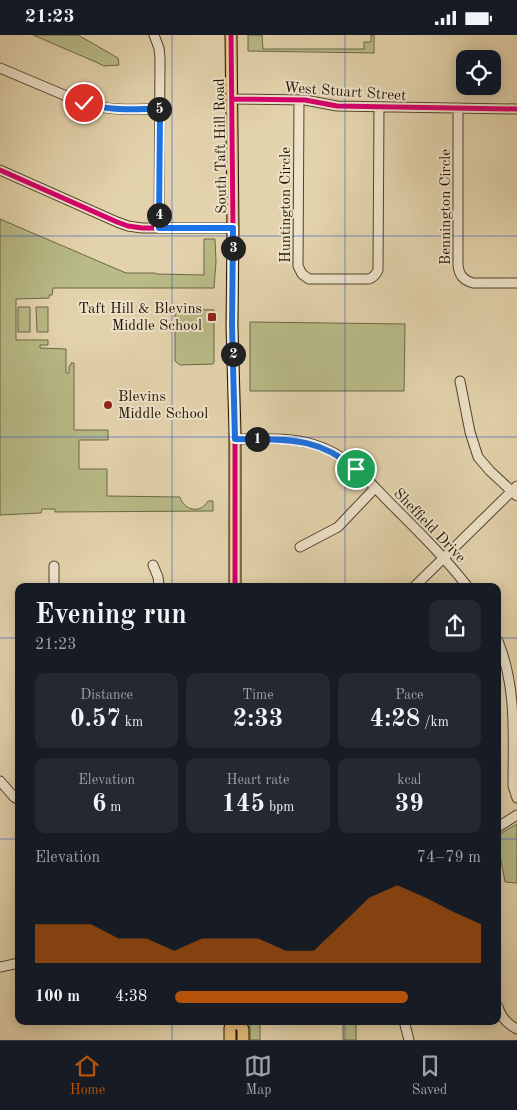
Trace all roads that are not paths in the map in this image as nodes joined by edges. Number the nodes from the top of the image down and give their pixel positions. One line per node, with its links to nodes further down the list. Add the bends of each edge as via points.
1 (154, 35): 7 (street, via 160,58)
2 (231, 35): 4 (main road, South Taft Hill Road)
3 (0, 68): 7 (street, via 96,107)
4 (232, 99): 5 (street, West Stuart Street); 12 (main road, South Taft Hill Road)
5 (299, 100): 6 (street, West Stuart Street); 6 (street, Huntington Circle, via 298,266 309,279 369,279 377,275)
6 (379, 108): 8 (street, West Stuart Street)
7 (160, 109): 11 (street)
8 (458, 109): 9 (street, West Stuart Street); 13 (street, Bennington Circle, via 460,274 473,283)
9 (517, 109)
10 (0, 170): 11 (street, via 117,222)
11 (159, 228): 12 (street)
12 (233, 228): 15 (main road, South Taft Hill Road)
13 (517, 283)
14 (460, 381): 17 (street, via 478,457)
15 (235, 439): 16 (street, Sheffield Drive, via 302,441 316,445 344,459); 24 (main road, South Taft Hill Road)
16 (375, 488): 18 (street, via 338,527); 19 (street, Sheffield Drive)
17 (515, 491): 19 (street)
18 (300, 547)
19 (444, 557): 25 (street); 26 (street, Sheffield Drive)
20 (153, 565): 23 (street)
21 (54, 566): 22 (street)
22 (54, 583)
23 (159, 583)
24 (235, 583)
25 (417, 583)
26 (465, 583)
27 (501, 650): 28 (street)
28 (515, 703): 31 (street, via 513,786)
29 (0, 781): 30 (street)
30 (15, 798)
31 (517, 798)
32 (517, 815): 33 (street)
33 (501, 825)
34 (15, 964): 35 (street)
35 (0, 967)
36 (501, 1015): 40 (street)
37 (233, 1025): 41 (main road)
38 (240, 1025): 42 (main road)
39 (405, 1025): 43 (street)
40 (517, 1029)
41 (230, 1040)
42 (243, 1040)
43 (409, 1040)

